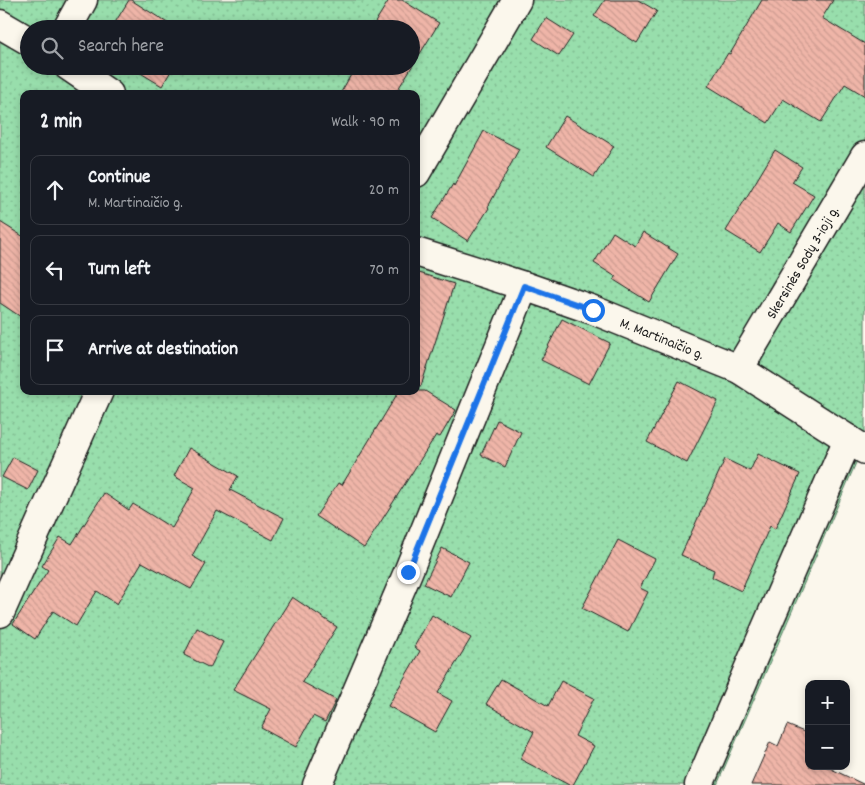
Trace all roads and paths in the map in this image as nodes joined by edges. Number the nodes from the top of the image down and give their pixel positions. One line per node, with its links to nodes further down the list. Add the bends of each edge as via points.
1 (83, 0): 3 (street)
2 (517, 0): 9 (street)
3 (72, 20)
4 (0, 24): 5 (street)
5 (20, 36)
6 (81, 75): 7 (street)
7 (103, 90)
8 (865, 156): 12 (street, Skersinės Sodų 3-ioji g.)
9 (420, 166)
10 (420, 253): 11 (street, M. Martinaičio g.)
11 (524, 286): 12 (street, M. Martinaičio g.); 16 (street, via 412,563)
12 (739, 369): 14 (street, M. Martinaičio g.)
13 (97, 395): 15 (street)
14 (857, 445): 17 (street, via 759,644)
15 (0, 613)
16 (317, 785)
17 (699, 785)

